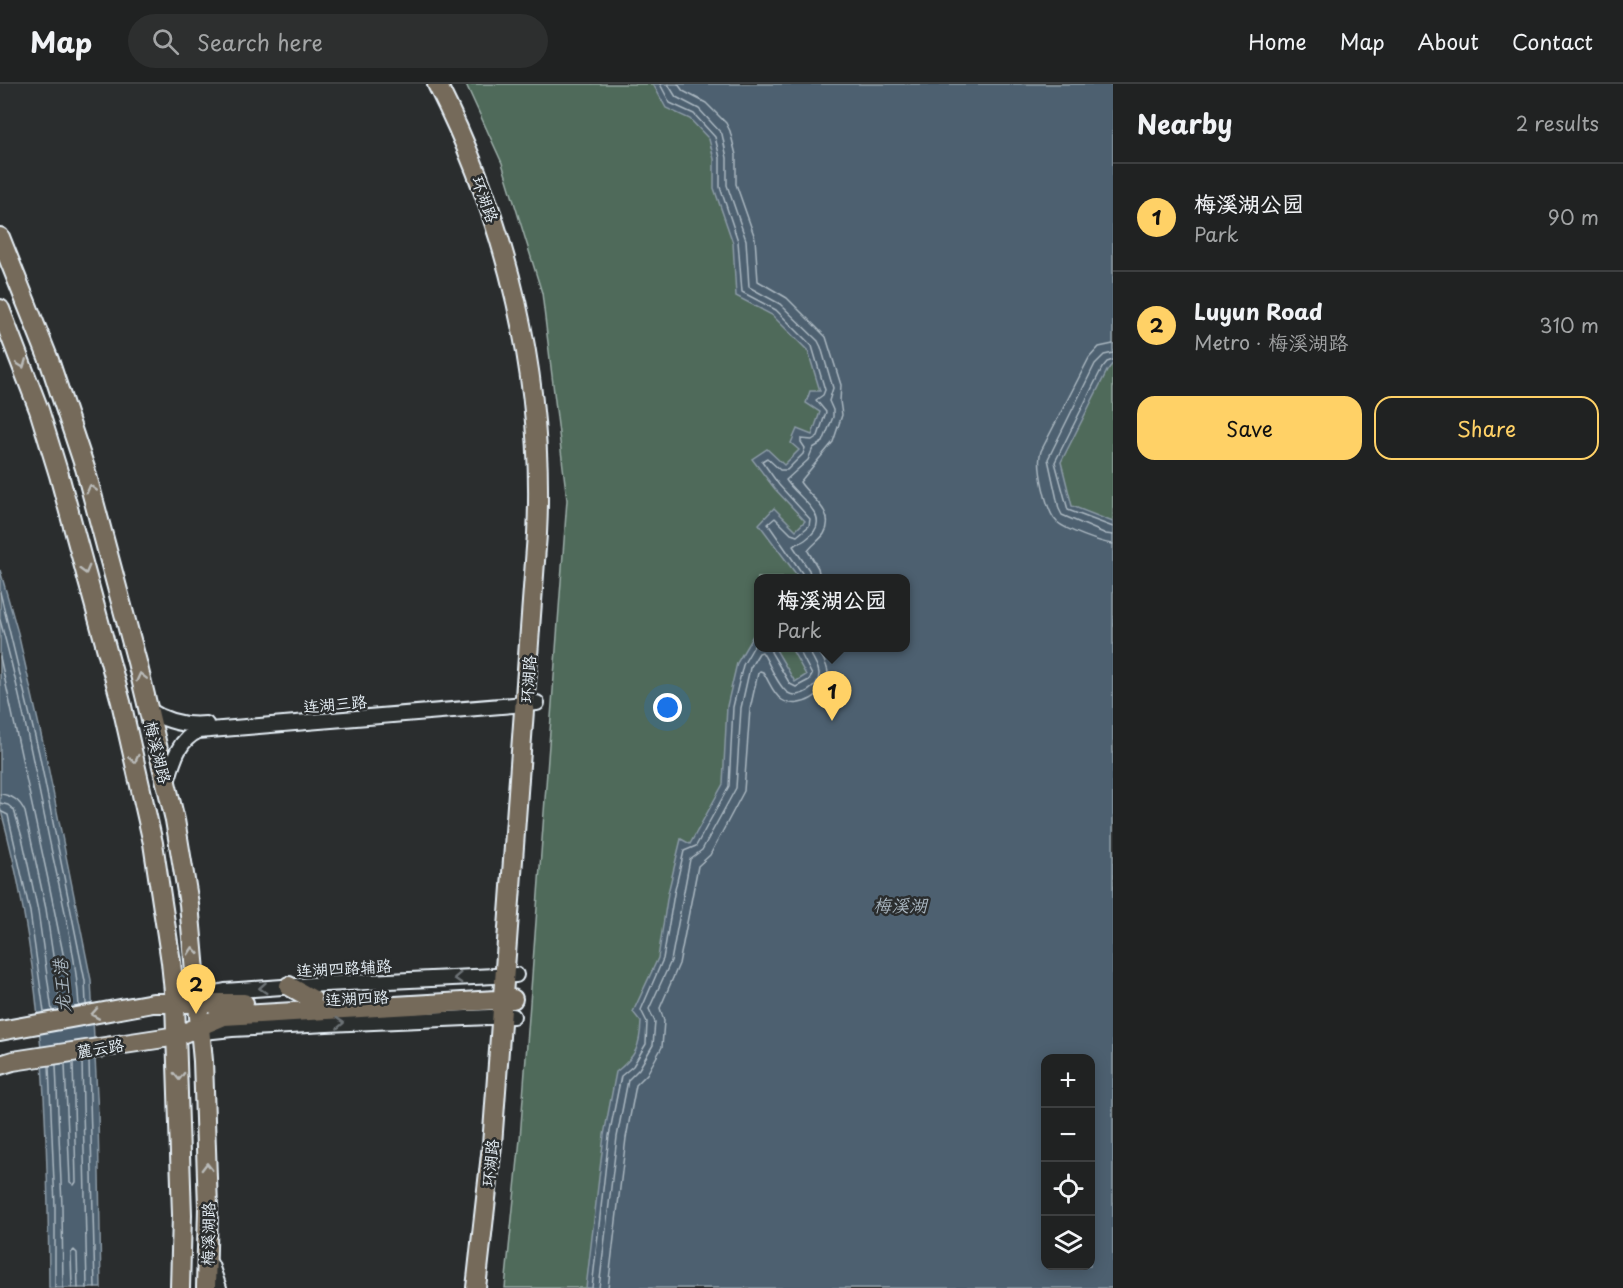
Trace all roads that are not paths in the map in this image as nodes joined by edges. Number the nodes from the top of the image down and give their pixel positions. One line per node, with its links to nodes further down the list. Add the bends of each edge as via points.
1 (437, 84): 5 (main road, 环湖路, via 488,202 511,279 526,351 539,477)
2 (449, 84): 5 (main road, 环湖路, via 506,220 525,287 546,402 550,503)
3 (0, 237): 6 (main road, 梅溪湖路, one-way to 3, via 69,416)
4 (0, 309): 12 (main road, 梅溪湖路, one-way to 12, via 39,410 121,702 153,843)
5 (531, 701): 6 (street, 连湖三路, via 197,724 170,721); 7 (street, 连湖三路, via 198,730 184,741); 9 (main road, 环湖路)
6 (149, 711): 7 (main road, 梅溪湖路)
7 (166, 782): 10 (main road, 梅溪湖路, one-way to 7, via 189,904)
8 (289, 986): 9 (street, 连湖四路辅路, one-way to 8); 10 (street, 连湖四路辅路, one-way to 10, via 225,991); 11 (main road)
9 (509, 995): 11 (main road, 连湖四路); 13 (main road, 连湖四路); 14 (street); 23 (main road, 环湖路); 24 (main road, 环湖路, via 505,1132)
10 (198, 998): 11 (main road, 连湖四路, via 226,1004); 12 (main road, 连湖四路); 15 (main road, 梅溪湖路)
11 (312, 999)
12 (175, 1002): 16 (main road, 连湖四路, one-way to 16); 17 (main road, 梅溪湖路)
13 (400, 1005): 14 (main road); 15 (main road, 连湖四路, via 224,1016)
14 (384, 1021): 15 (street, one-way to 14)
15 (200, 1029): 17 (main road, 麓云路); 19 (main road, 梅溪湖路, one-way to 15)
16 (6, 1030)
17 (177, 1036): 18 (main road, 麓云路); 20 (main road, 梅溪湖路, one-way to 20)
18 (6, 1063)
19 (207, 1253): 21 (main road, 梅溪湖路); 22 (street)
20 (180, 1288)
21 (206, 1288)
22 (219, 1288)
23 (476, 1288)
24 (488, 1288)

